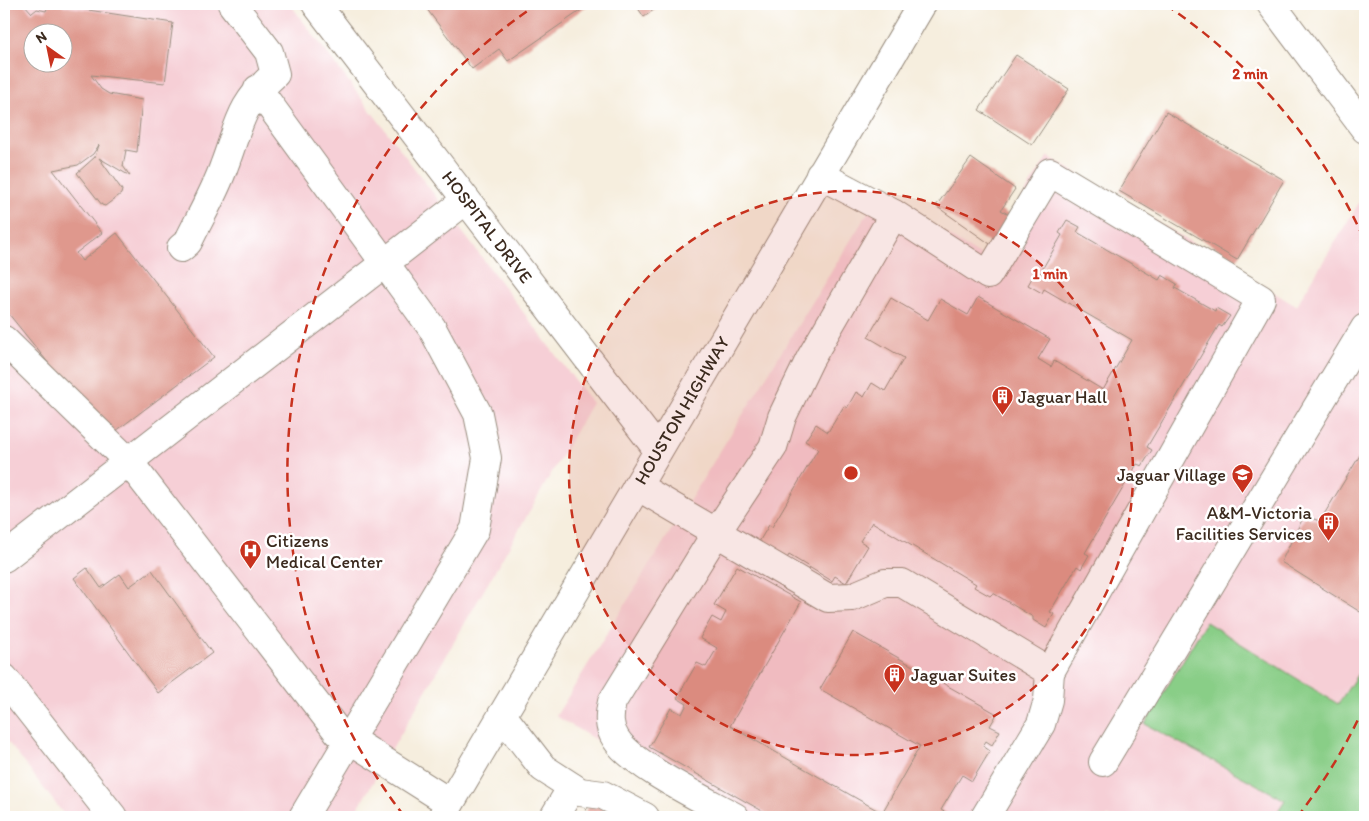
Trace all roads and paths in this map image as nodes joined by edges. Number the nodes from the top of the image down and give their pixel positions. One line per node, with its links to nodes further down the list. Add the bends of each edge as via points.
1 (232, 4): 5 (main road, via 269,52 275,74)
2 (316, 4): 8 (main road, HOSPITAL DRIVE)
3 (922, 4): 7 (main road, HOUSTON HIGHWAY)
4 (1271, 4): 6 (main road)
5 (258, 89): 10 (main road, via 242,112 224,167 188,242); 11 (main road)
6 (1365, 128)
7 (820, 175): 9 (main road); 14 (main road, HOUSTON HIGHWAY)
8 (466, 200): 11 (main road); 14 (main road, HOSPITAL DRIVE)
9 (894, 214): 17 (main road, via 810,359 782,417 773,446); 19 (main road, via 988,275 1050,172 1261,299)
10 (181, 248)
11 (384, 264): 15 (main road); 22 (main road, via 432,328 478,414 487,458 475,529)
12 (1365, 328): 23 (main road)
13 (4, 340): 15 (main road)
14 (658, 450): 16 (main road, HOUSTON HIGHWAY)
15 (129, 462): 18 (main road); 22 (main road, via 338,732)
16 (637, 486): 17 (main road); 21 (main road, HOUSTON HIGHWAY)
17 (716, 533): 19 (main road, via 828,598 852,597 885,584 902,583); 30 (main road, via 612,702 608,719 615,738 633,758)
18 (4, 558)
19 (1050, 672): 31 (main road, via 1048,700 1041,724)
20 (4, 678): 26 (main road)
21 (502, 715): 24 (main road, via 543,768); 25 (main road, HOUSTON HIGHWAY)
22 (351, 740): 25 (main road); 27 (main road)
23 (1103, 762)
24 (572, 787): 28 (main road); 29 (main road, via 580,792 603,795)
25 (446, 810)
26 (113, 817)
27 (304, 817)
28 (554, 817)
29 (645, 817)
30 (735, 817)
31 (985, 817)

